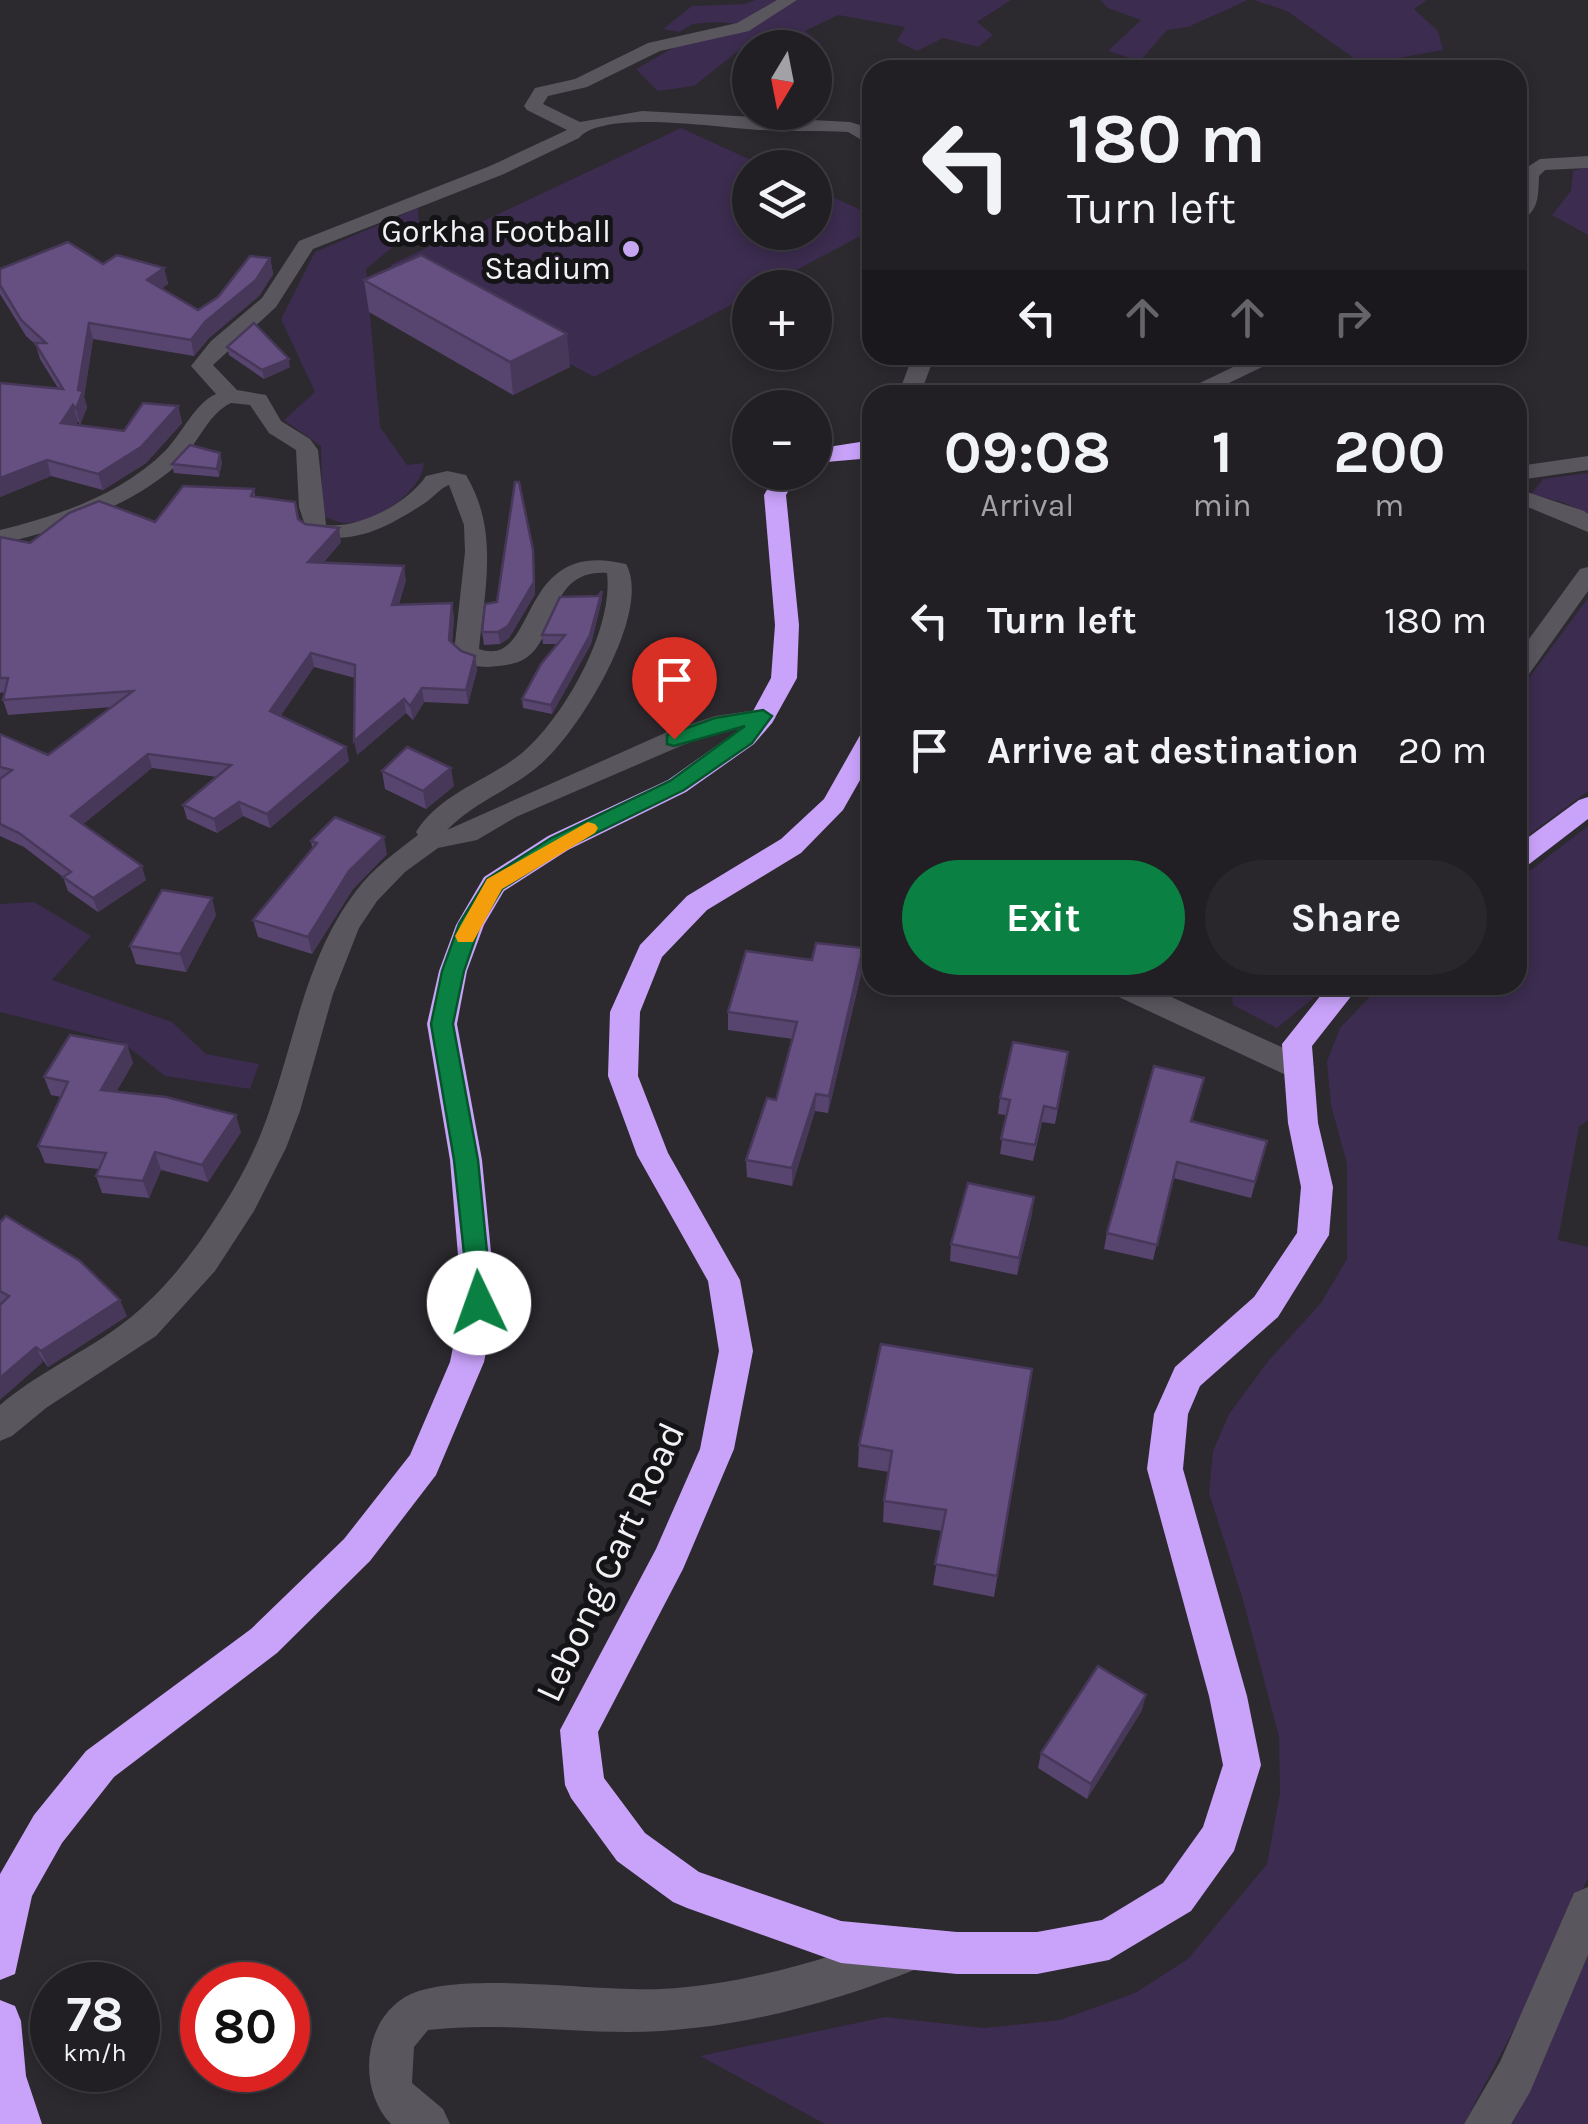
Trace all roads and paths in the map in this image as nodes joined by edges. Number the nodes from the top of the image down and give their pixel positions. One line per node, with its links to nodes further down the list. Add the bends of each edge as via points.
1 (789, 0): 2 (street, via 743,27 654,47 534,99 533,106)
2 (578, 128): 3 (street, via 644,114); 8 (street, via 497,170 306,245 292,256 276,294 202,366)
3 (862, 131)
4 (1588, 162): 5 (street, via 1540,165 1530,174)
5 (1527, 205)
6 (1254, 365): 7 (street)
7 (1208, 385)
8 (230, 396): 16 (street, via 205,413 168,462 123,490 42,528); 22 (street, via 258,400 274,426 301,441 310,460 311,517 316,529 329,534 359,530 428,491 434,481 458,480 476,525 466,652 479,660 517,653 568,572 585,564 618,570 614,624 554,734 533,758 441,816)
9 (862, 449): 10 (highway)
10 (832, 453)
11 (1588, 463): 12 (street)
12 (1527, 472)
13 (777, 490): 19 (highway, via 788,625 784,678)
14 (1527, 499): 15 (street)
15 (1588, 524)
16 (0, 537)
17 (1588, 574): 18 (street)
18 (1527, 659)
19 (763, 716): 22 (street, via 674,739 467,834); 30 (highway, via 745,738 677,786 558,843 494,884 470,924 442,1024 464,1141 479,1303 467,1362 424,1464 357,1550 264,1642 100,1764 48,1829 12,1890)
20 (862, 754): 29 (highway, Lebong Cart Road, via 834,804 790,846 697,902 650,952 625,1012 623,1076 653,1155 724,1280 736,1351 717,1449 670,1558 579,1730 585,1785 631,1847 687,1888 841,1942)
21 (1588, 806): 23 (highway)
22 (433, 838): 27 (street, via 360,901 327,962 284,1113 251,1188 208,1256 145,1326 29,1398)
23 (1527, 851)
24 (1142, 995): 26 (street)
25 (1337, 995): 26 (highway, Lebong Cart Road, via 1297,1044)
26 (1299, 1068): 29 (highway, Lebong Cart Road, via 1317,1186 1313,1235 1266,1306 1187,1376 1171,1414 1164,1469 1242,1764 1220,1837 1177,1896 1109,1939 1037,1953)
27 (0, 1426)
28 (1588, 1908): 34 (street, via 1515,2077)
29 (916, 1949): 33 (street, via 819,1983 716,2002 634,2011 422,2010 400,2029 388,2060 394,2093)
30 (0, 1959)
31 (0, 2021): 32 (highway)
32 (20, 2124)
33 (428, 2124)
34 (1486, 2124)

